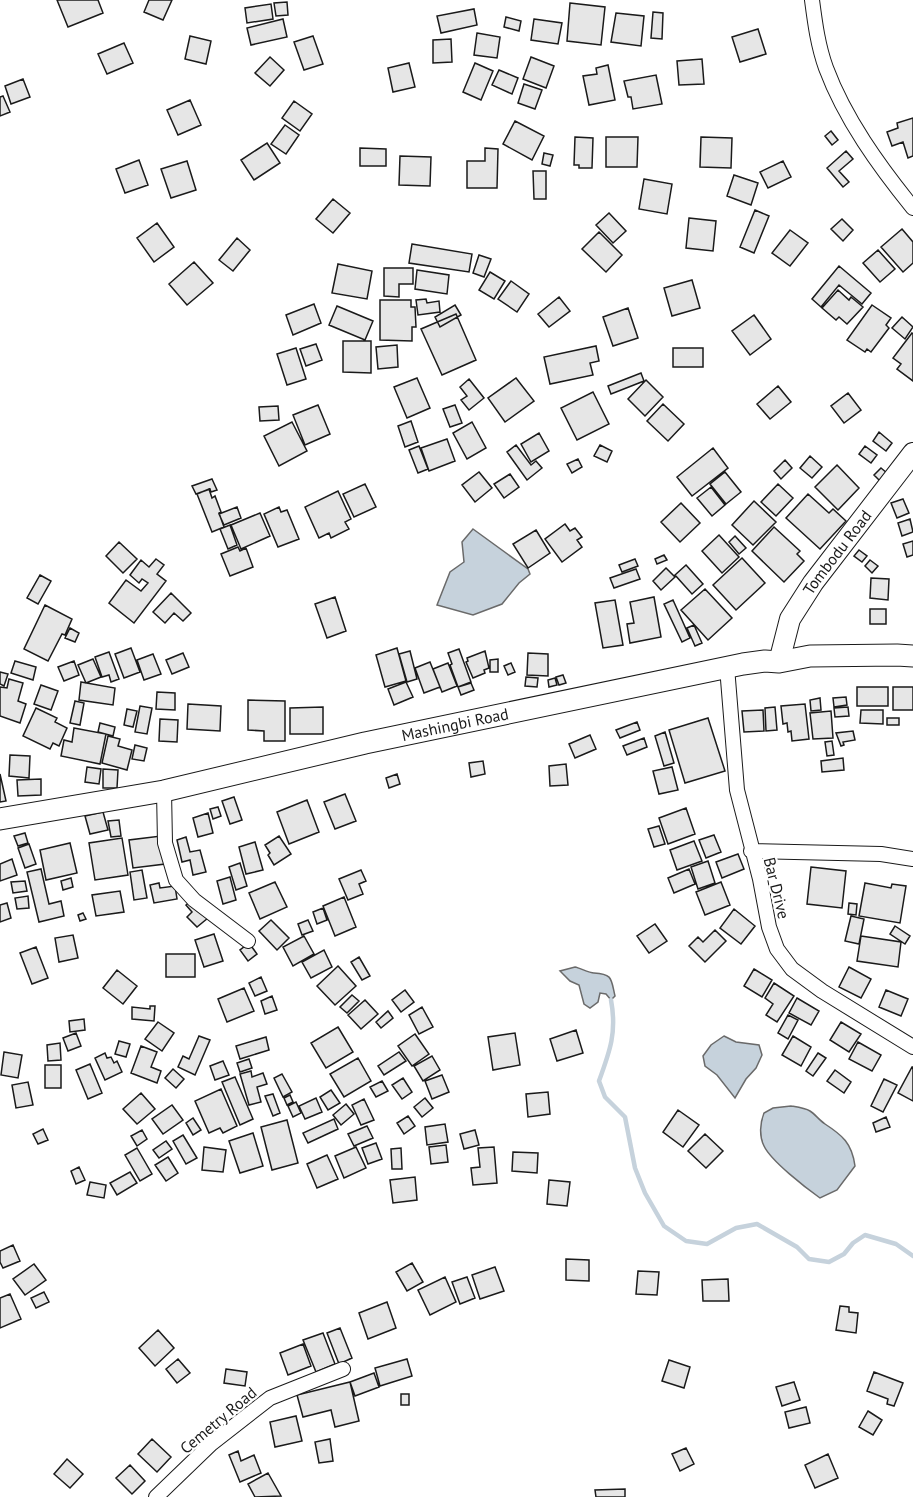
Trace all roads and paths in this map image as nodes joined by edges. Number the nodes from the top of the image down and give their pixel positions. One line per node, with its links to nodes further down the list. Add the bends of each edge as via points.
1 (812, 0): 2 (street, via 816,34 830,77 861,137)
2 (913, 208)
3 (913, 453): 5 (main road, Tombodu Road, via 807,592 790,619)
4 (913, 656): 5 (main road, Mashingbi Road, via 810,656)
5 (779, 662): 6 (main road, Mashingbi Road)
6 (727, 667): 7 (main road, Mashingbi Road, via 364,742); 9 (street, Bar Drive, via 737,790)
7 (164, 791): 8 (main road, Mashingbi Road); 11 (street, via 165,843 176,880)
8 (0, 819)
9 (751, 851): 10 (street, via 881,854); 12 (street, Bar Drive, via 773,938 792,969)
10 (913, 859)
11 (248, 941)
12 (913, 1047)
13 (343, 1369): 14 (street, Cemetry Road, via 270,1398 211,1444)
14 (156, 1497)

